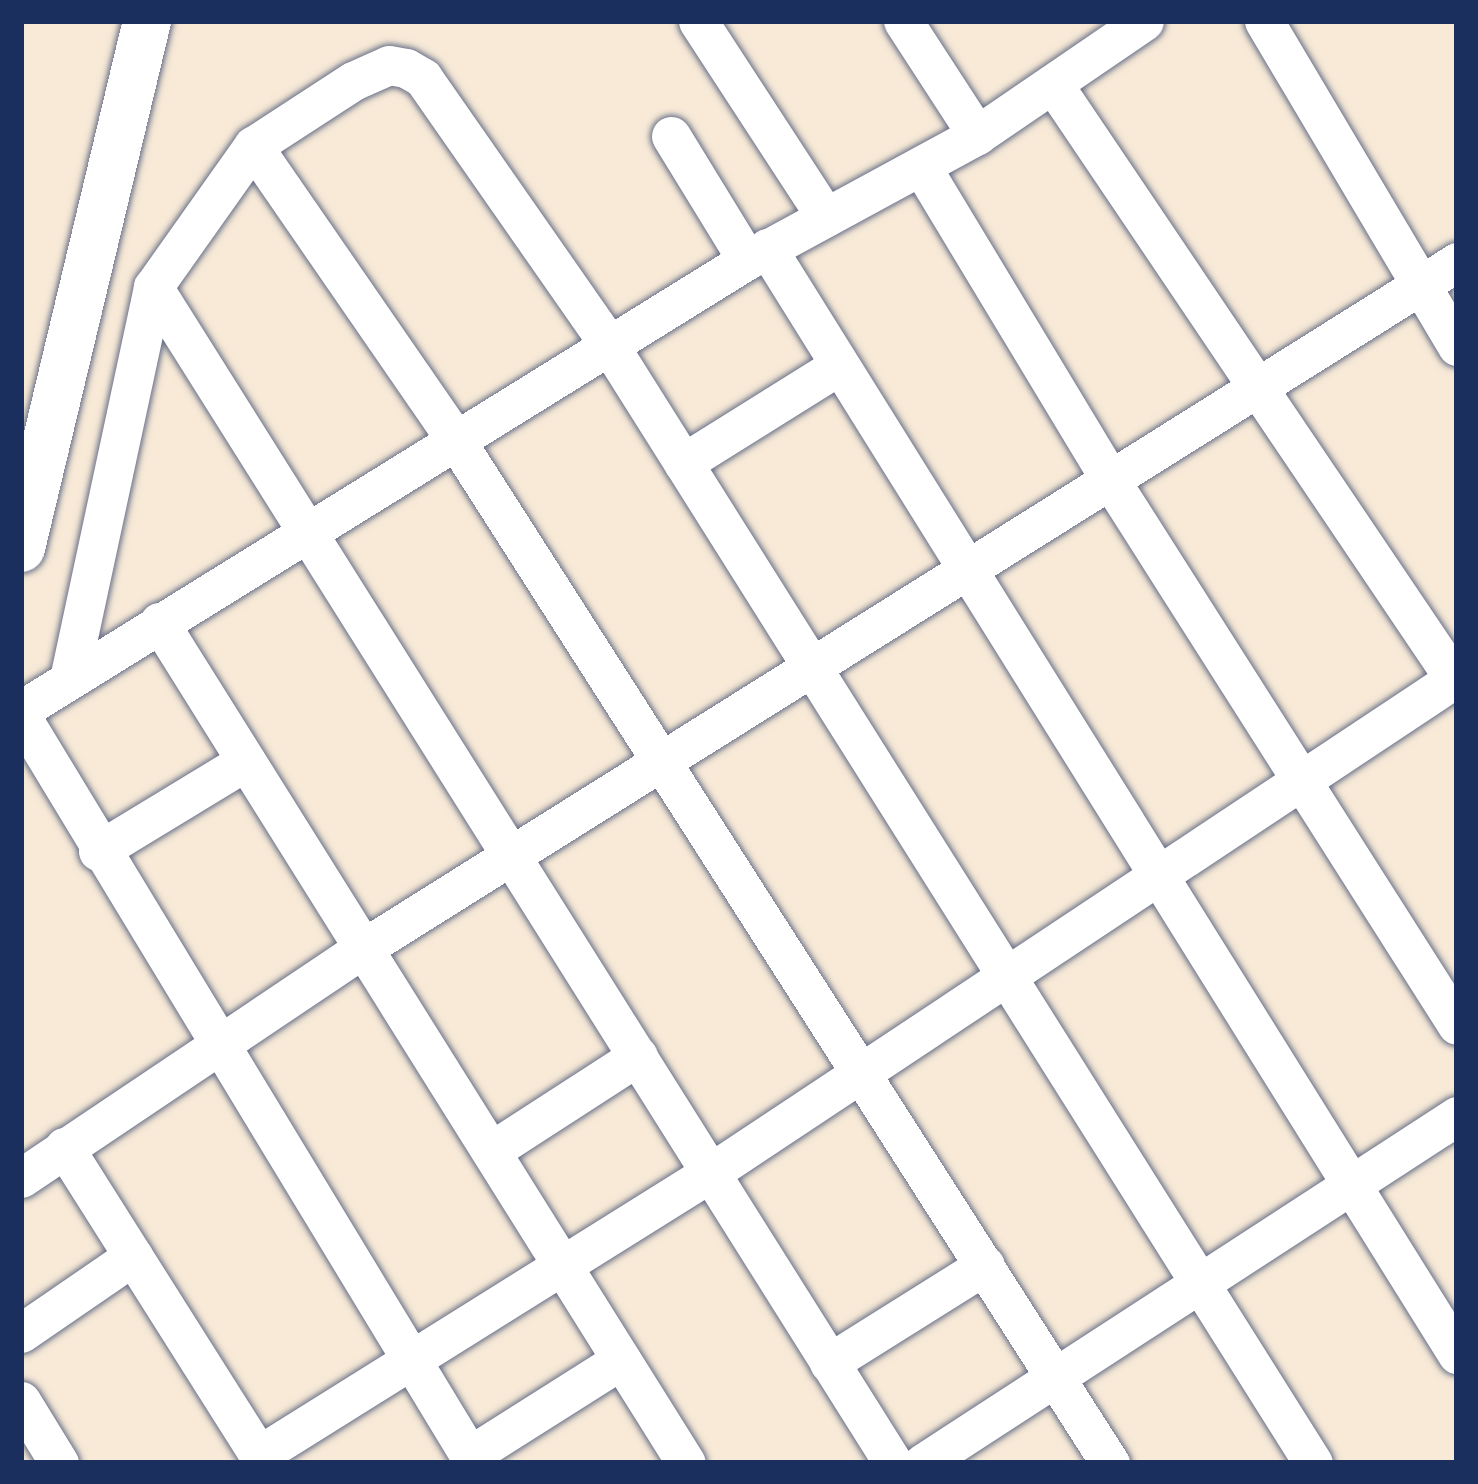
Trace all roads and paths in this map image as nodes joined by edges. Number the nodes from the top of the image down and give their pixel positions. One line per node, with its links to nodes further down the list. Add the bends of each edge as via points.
1 (147, 21): 24 (main road)
2 (698, 21): 11 (street)
3 (903, 21): 7 (street)
4 (1264, 21): 14 (street)
5 (1120, 28): 6 (street)
6 (1053, 84): 7 (street); 19 (street)
7 (977, 135): 10 (street)
8 (671, 136): 12 (street)
9 (254, 146): 15 (street); 16 (street, via 353,81 389,65 406,68 423,78); 20 (street)
10 (921, 166): 11 (street); 22 (street)
11 (826, 217): 12 (street)
12 (757, 254): 16 (street); 18 (street)
13 (1457, 262): 14 (street)
14 (1420, 285): 17 (street); 19 (street)
15 (153, 286): 23 (street); 28 (street)
16 (609, 345): 20 (street); 21 (street)
17 (1457, 346)
18 (838, 366): 21 (street); 25 (street)
19 (1257, 384): 22 (street); 29 (street)
20 (455, 439): 23 (street); 32 (street)
21 (683, 463): 27 (street)
22 (1109, 478): 25 (street); 33 (street)
23 (305, 528): 26 (street); 35 (street)
24 (21, 548)
25 (968, 569): 27 (street); 36 (street)
26 (159, 622): 28 (street); 31 (street)
27 (810, 666): 32 (street); 38 (street)
28 (69, 679): 30 (street)
29 (1456, 680): 33 (street)
30 (21, 713): 34 (street)
31 (246, 761): 34 (street); 37 (street)
32 (660, 761): 35 (street); 42 (street)
33 (1303, 782): 36 (street); 39 (street)
34 (98, 851): 40 (street)
35 (513, 855): 37 (street); 41 (street)
36 (1157, 877): 38 (street); 48 (street)
37 (362, 949): 40 (street); 45 (street)
38 (1005, 977): 42 (street); 52 (street)
39 (1457, 1025)
40 (217, 1045): 44 (street); 57 (street)
41 (638, 1056): 45 (street); 46 (street)
42 (860, 1075): 46 (street); 50 (street)
43 (1457, 1116): 48 (street)
44 (64, 1147): 47 (street); 49 (street)
45 (490, 1151): 51 (street)
46 (713, 1172): 51 (street); 56 (street)
47 (21, 1178)
48 (1349, 1186): 52 (street); 54 (street)
49 (134, 1256): 53 (street); 60 (street)
50 (986, 1264): 56 (street); 58 (street)
51 (564, 1268): 55 (street); 57 (street)
52 (1196, 1285): 58 (street); 67 (street)
53 (21, 1334)
54 (1457, 1354)
55 (621, 1360): 61 (street); 63 (street)
56 (829, 1363): 64 (street)
57 (412, 1364): 60 (street); 61 (street)
58 (1056, 1376): 65 (street); 66 (street)
59 (21, 1401): 62 (street)
60 (261, 1459)
61 (471, 1459)
62 (59, 1463)
63 (686, 1463)
64 (893, 1463)
65 (923, 1463)
66 (1110, 1463)
67 (1313, 1463)

